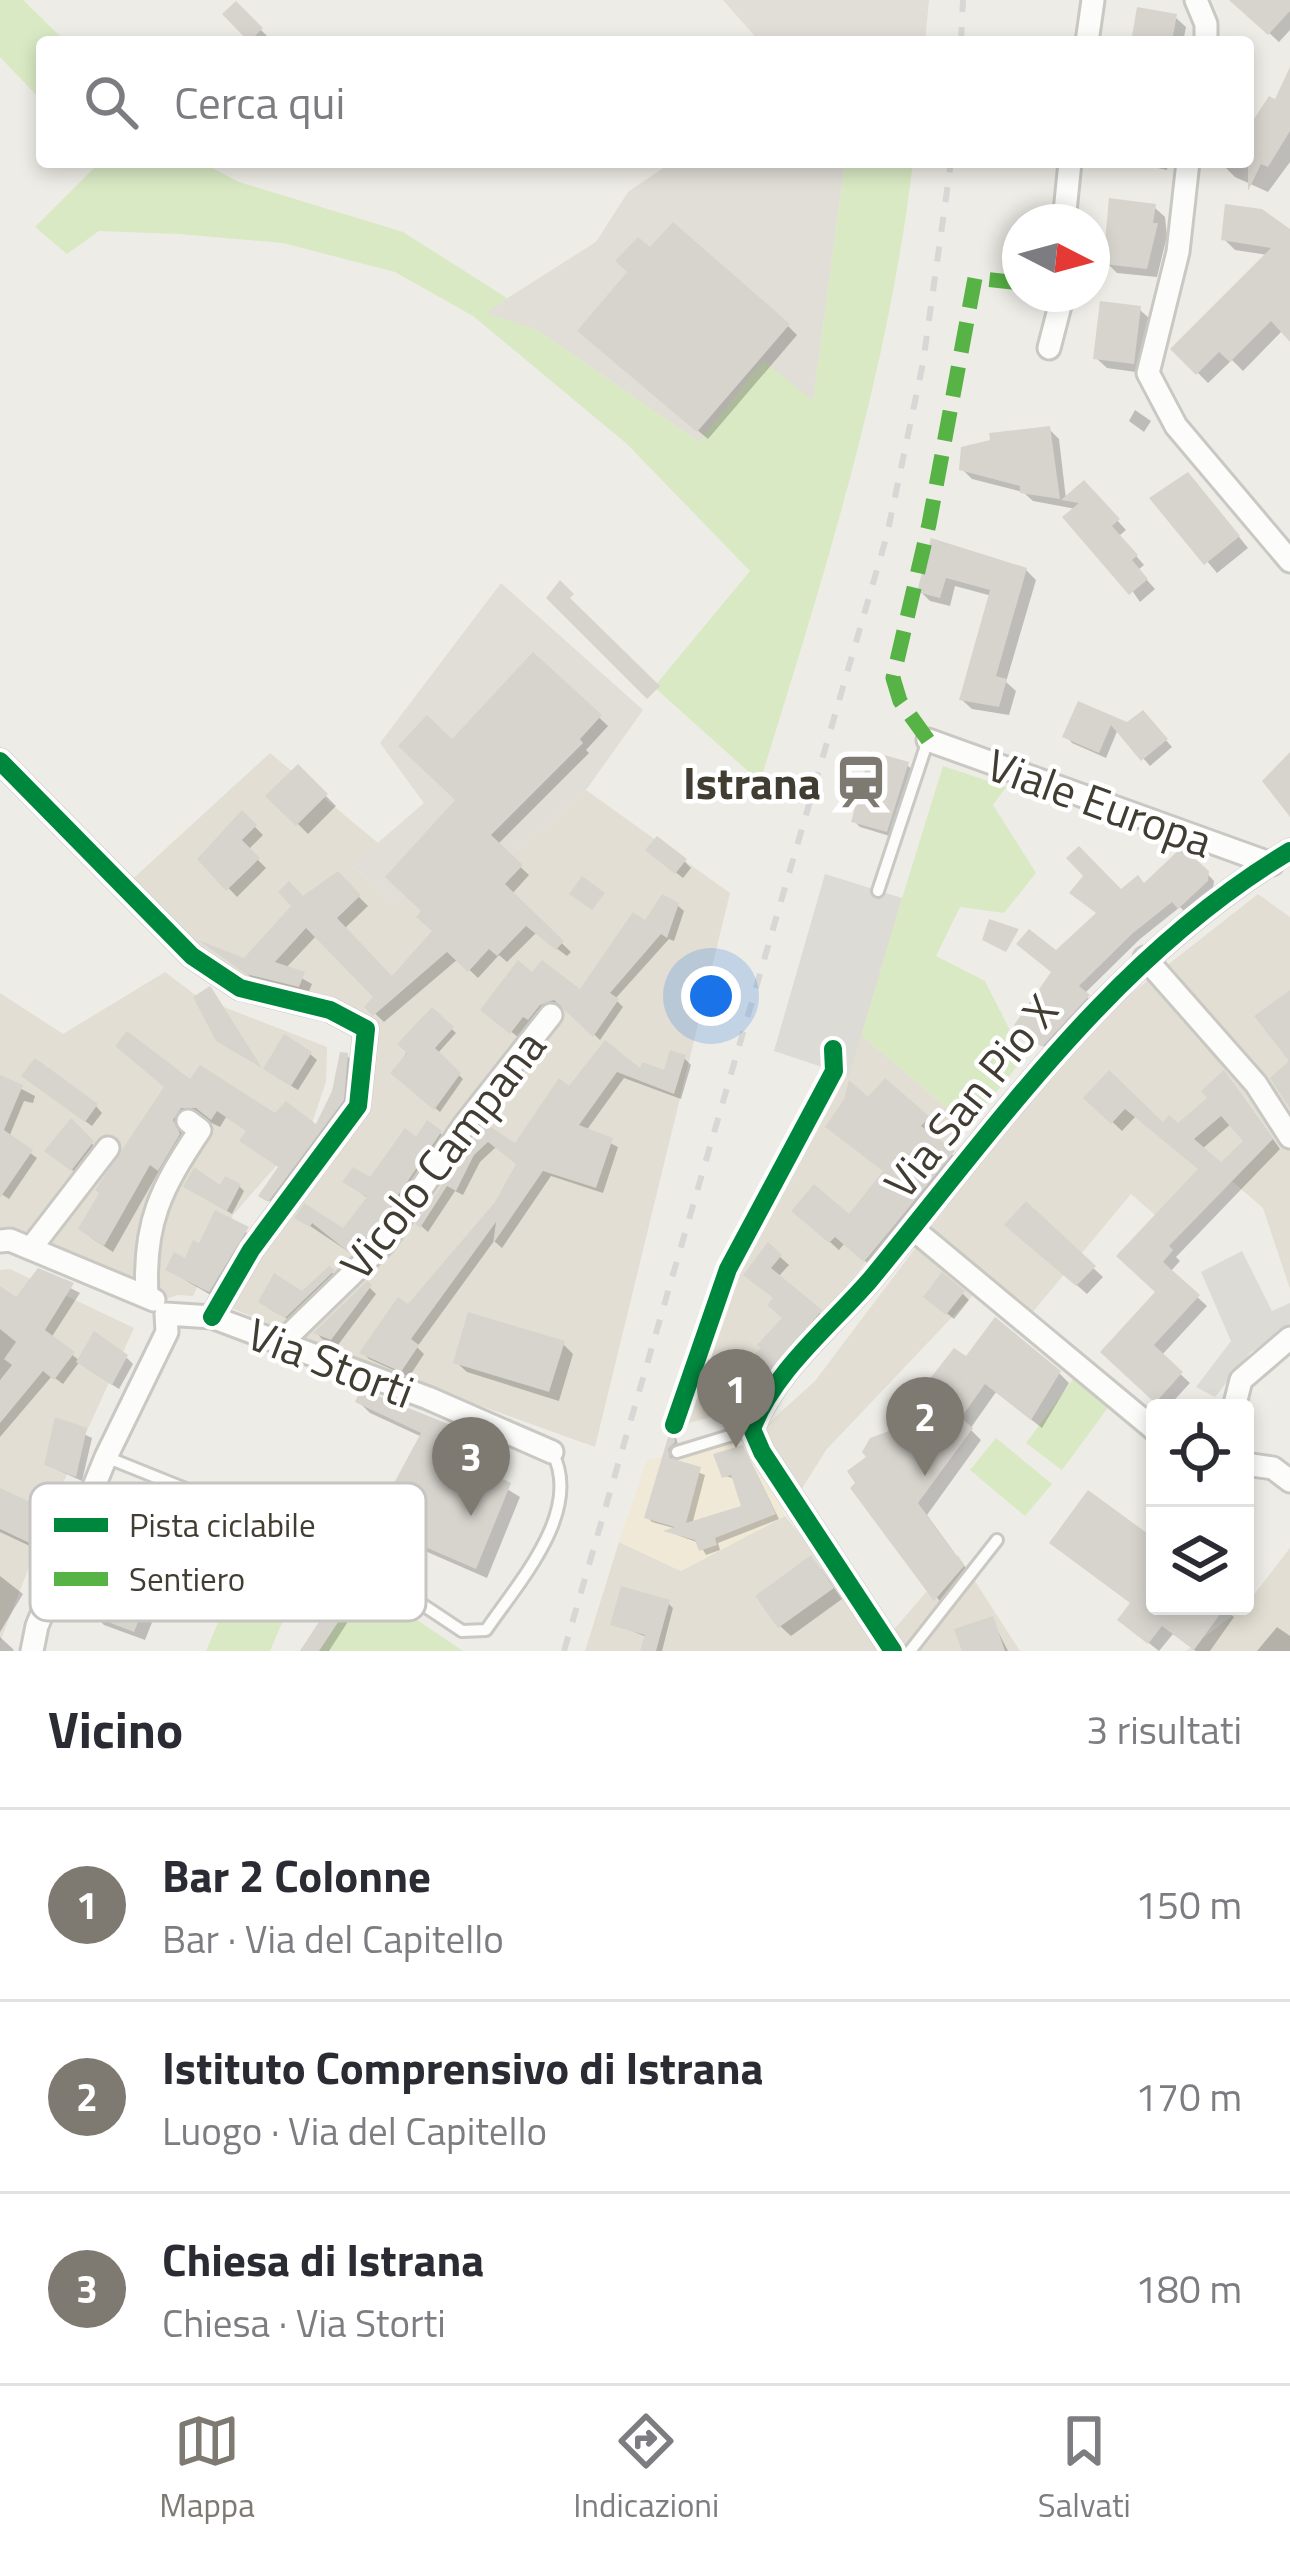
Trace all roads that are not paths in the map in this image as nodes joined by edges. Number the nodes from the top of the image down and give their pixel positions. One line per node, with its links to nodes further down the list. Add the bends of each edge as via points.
1 (1094, 0): 3 (street)
2 (1196, 0): 4 (street)
3 (1088, 36)
4 (1206, 36)
5 (1069, 168): 7 (street)
6 (1187, 168): 10 (street, via 1178,253 1148,373 1176,426)
7 (1066, 204)
8 (1058, 312): 9 (street)
9 (1049, 348)
10 (1290, 561)
11 (928, 740): 13 (street, Viale Europa); 14 (lane)
12 (0, 761): 25 (street, via 192,956 240,988 330,1010 366,1029 358,1106 250,1250)
13 (1283, 859): 15 (street, Via San Pio X)
14 (878, 891)
15 (1145, 958): 18 (street, via 1256,1084); 20 (street, Via San Pio X, via 1094,1006)
16 (551, 1015): 27 (street, Vicolo Campana, via 385,1242)
17 (188, 1121): 23 (street, via 200,1130 165,1180 153,1214)
18 (1290, 1137)
19 (108, 1148): 22 (street)
20 (912, 1228): 29 (street); 30 (street, Via San Pio X, via 763,1400)
21 (0, 1241): 22 (street)
22 (31, 1248): 23 (street)
23 (147, 1294): 24 (street)
24 (166, 1314): 25 (street, Via Storti); 33 (street, via 167,1332)
25 (212, 1317): 27 (street, Via Storti)
26 (1290, 1338): 28 (street, via 1241,1380)
27 (281, 1342): 31 (street, Via Storti)
28 (1236, 1399)
29 (1146, 1423)
30 (752, 1430): 32 (lane); 42 (street)
31 (552, 1452): 39 (lane, Via Storti, via 563,1482 548,1537 486,1630 463,1631)
32 (677, 1452)
33 (106, 1456): 36 (street); 37 (lane, Via Storti)
34 (1254, 1465): 35 (street)
35 (1290, 1481)
36 (95, 1483)
37 (173, 1483)
38 (997, 1540): 43 (lane)
39 (426, 1607)
40 (39, 1621): 41 (street)
41 (32, 1651)
42 (893, 1651)
43 (910, 1651)

